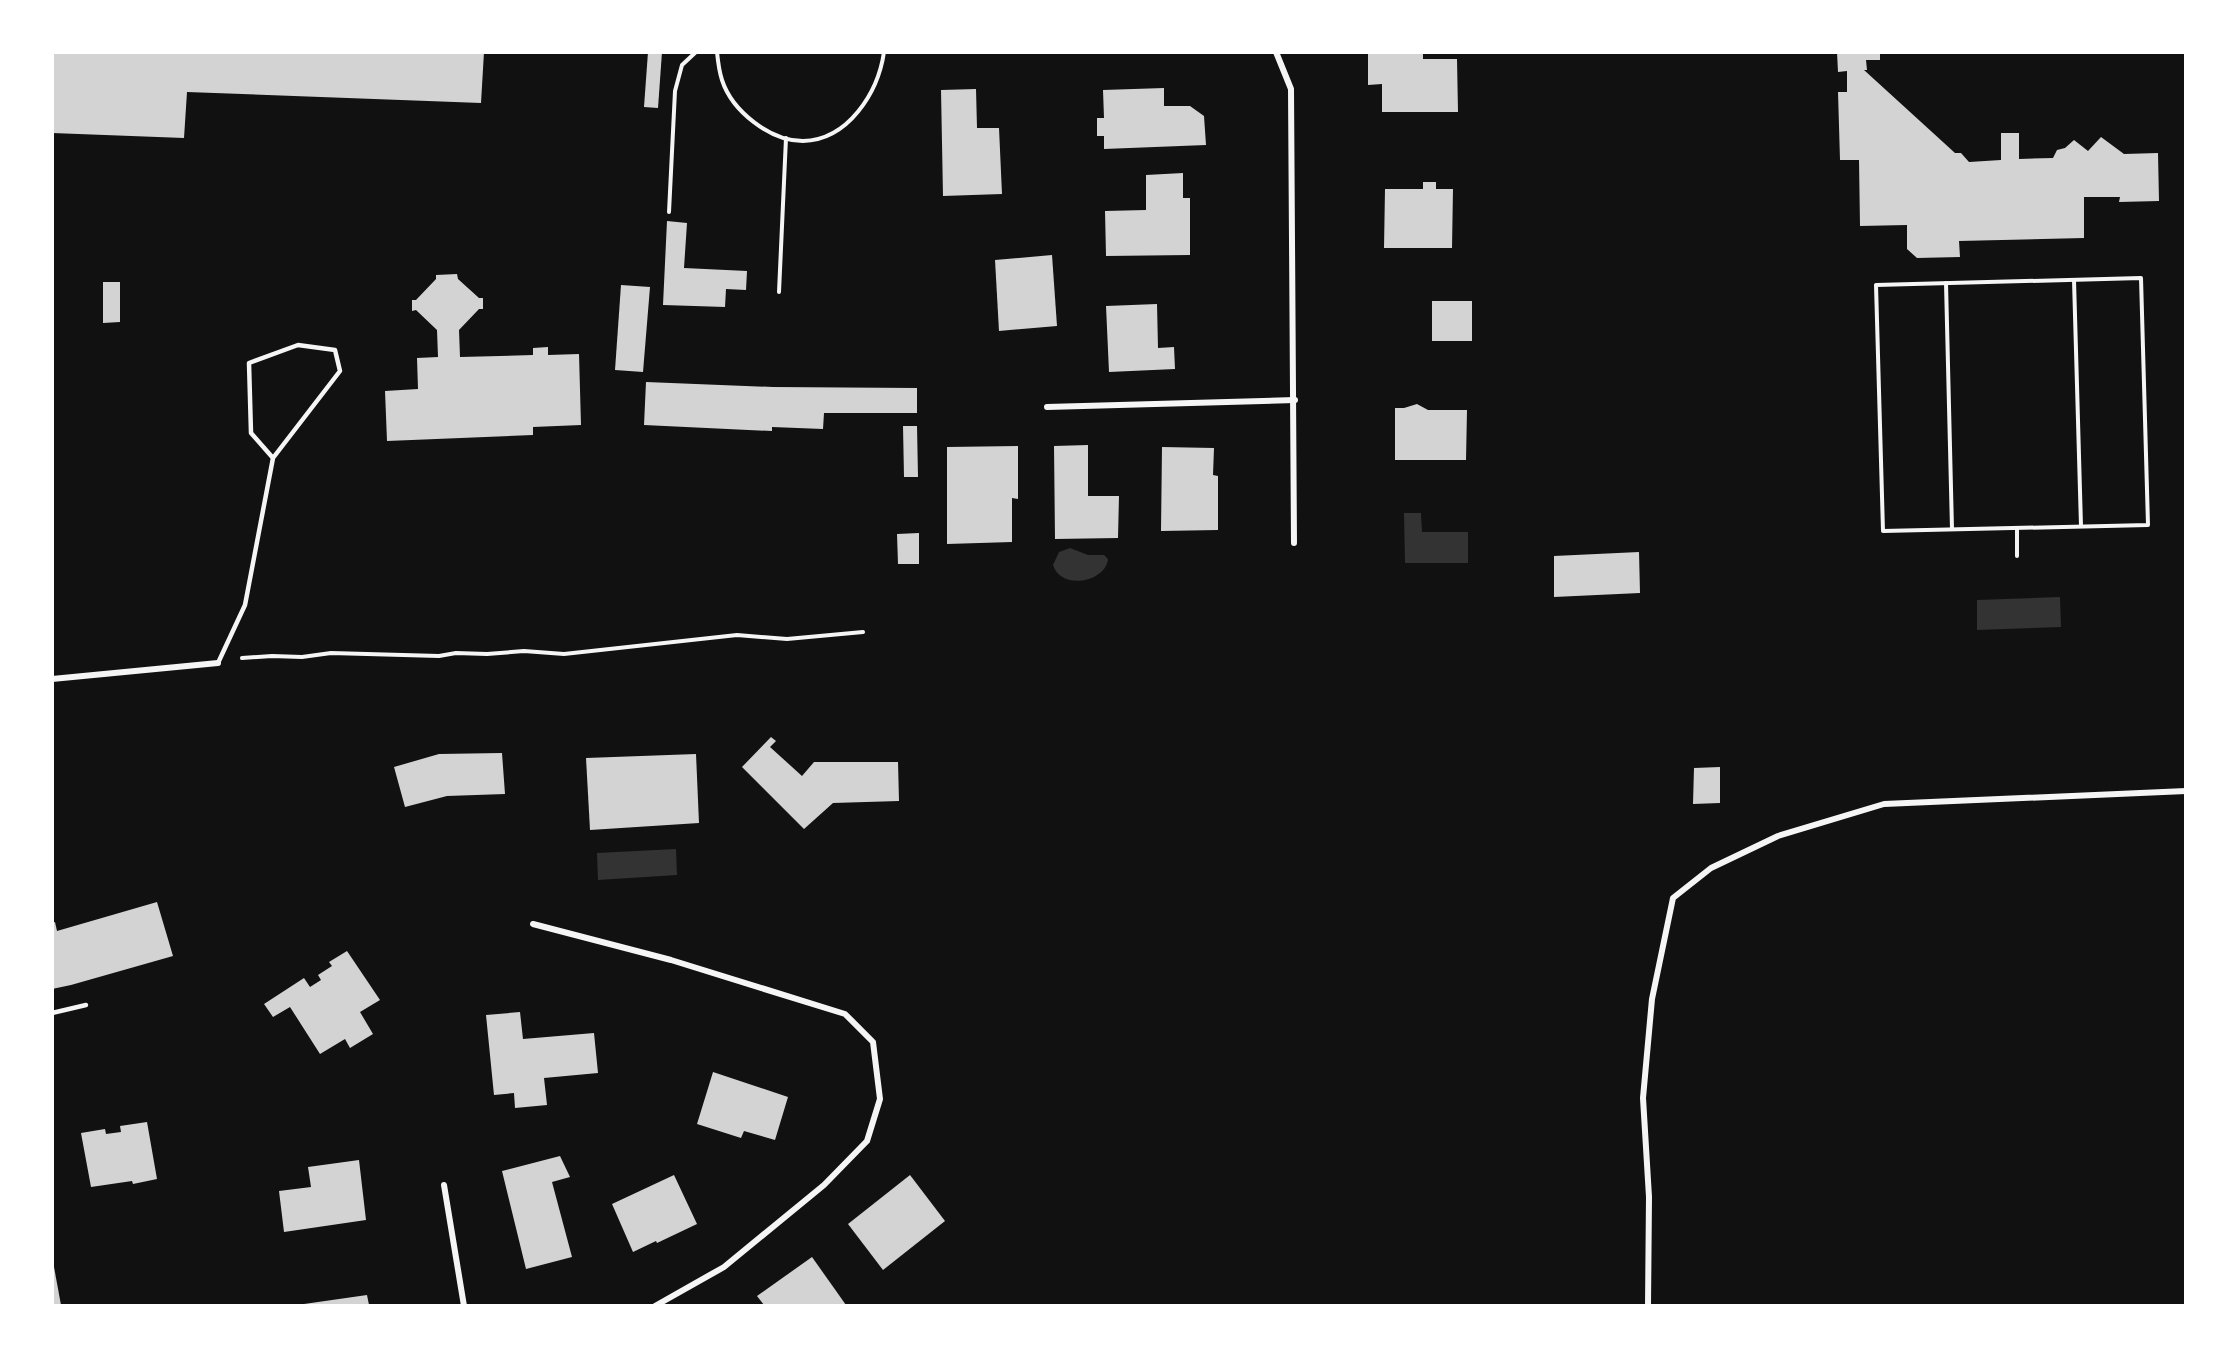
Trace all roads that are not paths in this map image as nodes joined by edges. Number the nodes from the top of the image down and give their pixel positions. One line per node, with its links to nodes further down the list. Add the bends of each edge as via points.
1 (1276, 52): 2 (street, via 1291,89)
2 (1294, 400): 3 (street); 5 (street)
3 (1047, 407)
4 (273, 458): 4 (lane, via 340,371 335,350 298,345 249,363 251,433); 6 (lane, via 245,605)
5 (1294, 543)
6 (218, 663): 7 (street)
7 (52, 679)
8 (2186, 791): 15 (street, via 1884,804 1778,836 1711,868 1673,898 1652,999 1643,1098 1649,1197)
9 (533, 924): 14 (street, via 671,960 845,1014 873,1042 880,1099 867,1141 824,1185 724,1267)
10 (86, 1005): 11 (lane)
11 (52, 1013)
12 (444, 1185): 13 (street)
13 (464, 1305)
14 (655, 1305)
15 (1648, 1305)

